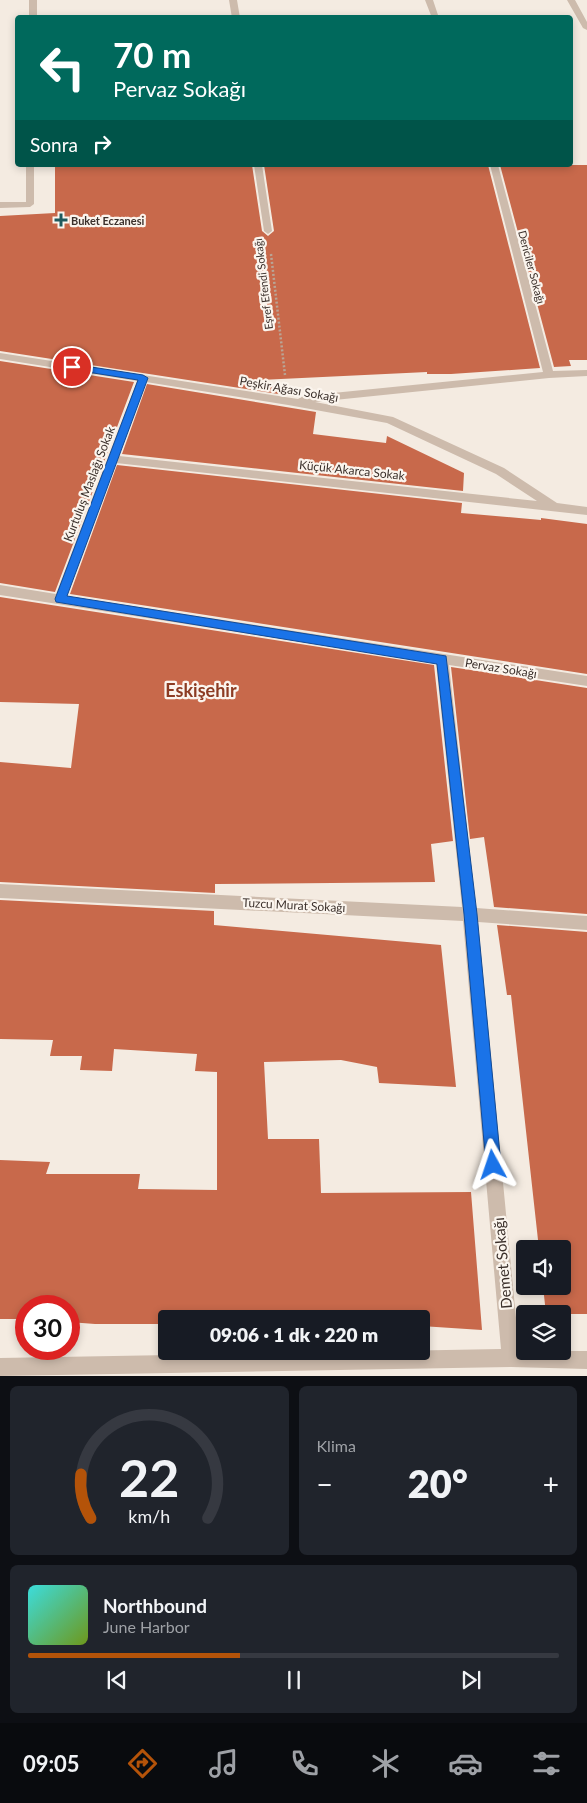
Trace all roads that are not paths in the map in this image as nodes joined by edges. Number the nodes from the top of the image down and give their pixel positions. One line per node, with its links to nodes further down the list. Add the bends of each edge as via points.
1 (33, 0): 5 (street)
2 (234, 0): 6 (street)
3 (429, 0): 7 (street)
4 (571, 0): 8 (street)
5 (33, 15)
6 (236, 15)
7 (435, 15)
8 (587, 28)
9 (30, 167): 12 (street, via 30,204)
10 (258, 167): 13 (street, Eşref Efendi Sokağı)
11 (495, 167): 16 (street, Dericiler Sokağı)
12 (0, 205)
13 (268, 231)
14 (0, 356): 17 (street, Peşkir Ağası Sokağı)
15 (587, 373): 16 (street)
16 (549, 375): 18 (street)
17 (143, 378): 18 (street, Peşkir Ağası Sokağı); 19 (street, Kurtuluş Maslağı Sokak)
18 (288, 401): 20 (street, Peşkir Ağası Sokağı, via 389,420 500,471)
19 (113, 459): 20 (street, Küçük Akarca Sokak); 23 (street, Kurtuluş Maslağı Sokak)
20 (554, 507): 21 (street, Küçük Akarca Sokak)
21 (587, 511)
22 (0, 590): 23 (street, Pervaz Sokağı)
23 (60, 599): 24 (street, Pervaz Sokağı)
24 (442, 660): 25 (street, Pervaz Sokağı); 27 (street, Demet Sokağı)
25 (587, 681)
26 (0, 891): 27 (street, Tuzcu Murat Sokağı)
27 (470, 914): 28 (street, Tuzcu Murat Sokağı); 29 (street, Demet Sokağı)
28 (587, 924)
29 (511, 1358): 30 (street); 31 (street)
30 (587, 1360)
31 (0, 1367)

